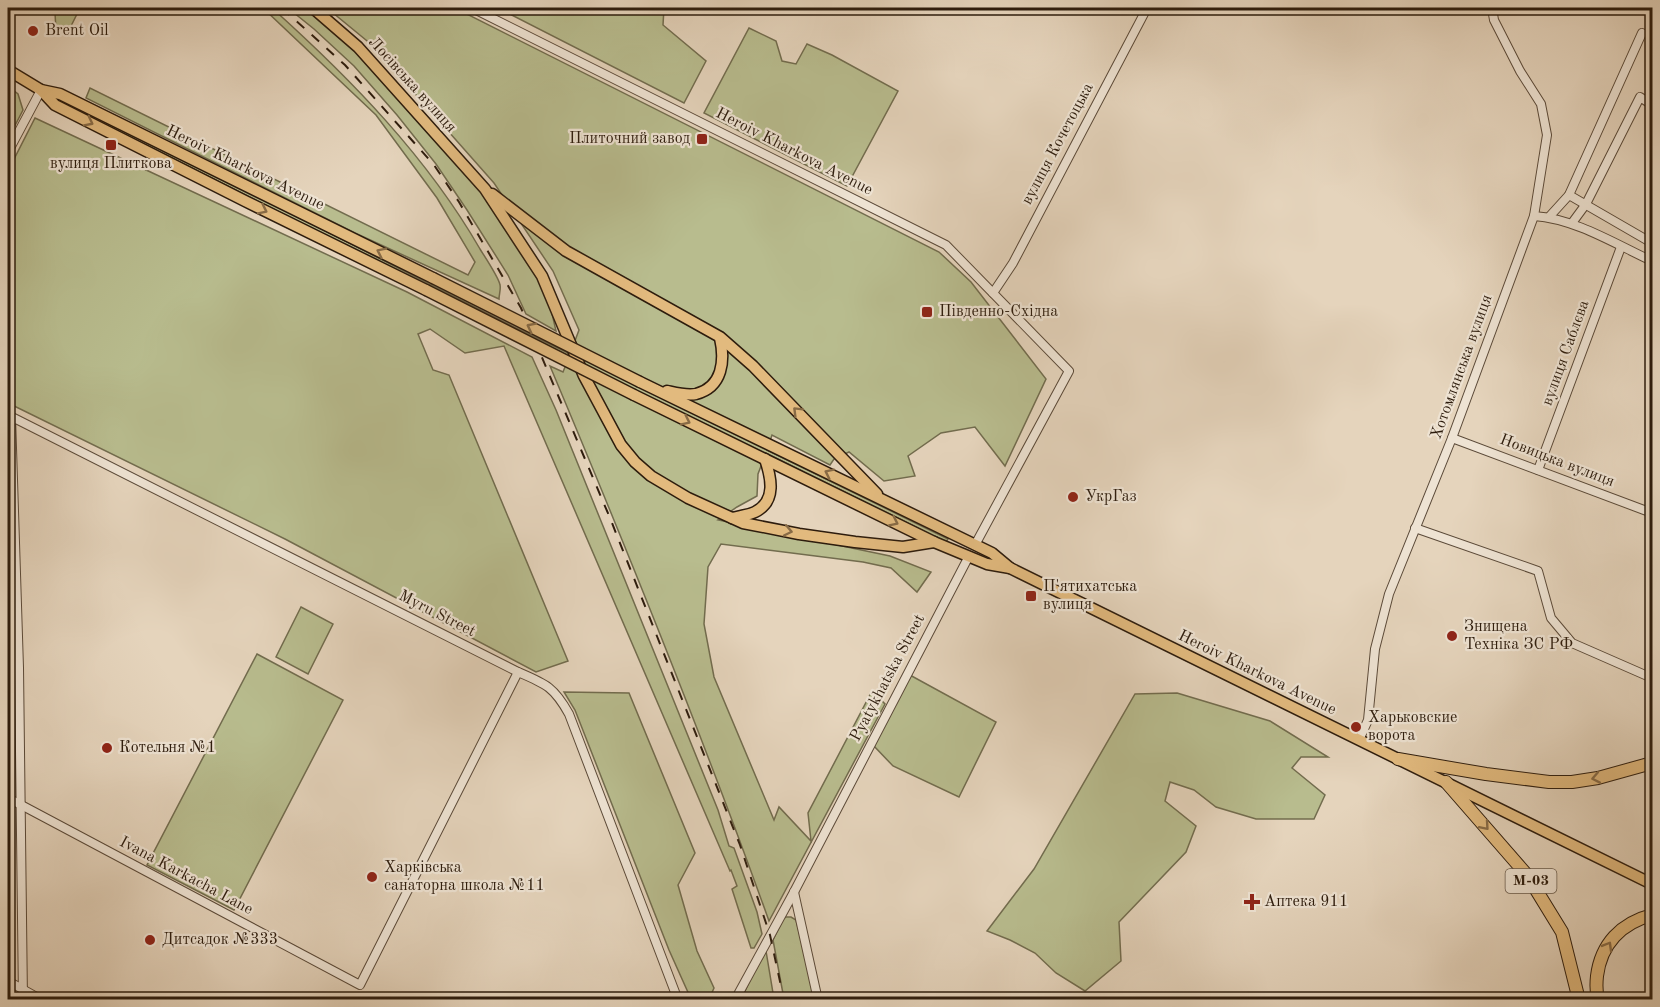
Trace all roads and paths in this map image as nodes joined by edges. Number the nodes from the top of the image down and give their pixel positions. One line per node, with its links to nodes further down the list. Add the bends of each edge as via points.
1 (313, 8): 10 (main road, Лосівська вулиця, via 358,47)
2 (472, 8): 19 (street, Heroiv Kharkova Avenue, via 946,245)
3 (1147, 8): 19 (street, вулиця Кочетоцька)
4 (1492, 8): 13 (street, Хотомлянська вулиця, via 1494,21 1541,104 1547,135)
5 (1642, 33): 11 (street)
6 (8, 70): 7 (main road, Heroiv Kharkova Avenue)
7 (41, 90): 9 (street); 22 (main road, Heroiv Kharkova Avenue, one-way to 7, bridge, via 60,94); 25 (main road, Heroiv Kharkova Avenue, one-way to 25, bridge, via 55,105)
8 (1653, 105): 12 (street, via 1640,96)
9 (8, 152)
10 (485, 189): 20 (main road, via 566,251); 29 (main road, via 542,276 584,376 621,445 651,476)
11 (1569, 195): 12 (street); 14 (street)
12 (1586, 204): 15 (street); 16 (street)
13 (1534, 216): 14 (street); 24 (street, Хотомлянська вулиця)
14 (1549, 217): 15 (street)
15 (1572, 224): 17 (street)
16 (1653, 243)
17 (1621, 247): 18 (street); 26 (street, вулиця Саблєва)
18 (1653, 261)
19 (993, 293): 21 (street, Heroiv Kharkova Avenue)
20 (720, 337): 22 (main road, via 723,364 716,381 698,394); 27 (main road, one-way to 20)
21 (1069, 371): 32 (street, Pyatykhatska Street)
22 (654, 389): 27 (main road, Heroiv Kharkova Avenue, one-way to 22)
23 (9, 416): 35 (street, Myru Street); 42 (street)
24 (1452, 438): 26 (street, Новицька вулиця); 30 (street, Хотомлянська вулиця)
25 (765, 459): 29 (main road, via 771,488 767,501 755,512); 31 (main road, Heroiv Kharkova Avenue, one-way to 31)
26 (1538, 470): 28 (street, Новицька вулиця)
27 (881, 498): 32 (main road, Heroiv Kharkova Avenue)
28 (1653, 513)
29 (731, 518): 31 (main road, one-way to 31, via 855,542 903,547)
30 (1415, 528): 36 (street, via 1538,572 1551,618 1572,643); 37 (street, Хотомлянська вулиця, via 1389,594 1375,649 1368,720)
31 (934, 542): 33 (main road, Heroiv Kharkova Avenue)
32 (975, 545): 33 (main road, Pyatykhatska Street); 34 (main road, Heroiv Kharkova Avenue)
33 (969, 556): 34 (main road, Heroiv Kharkova Avenue); 44 (street, Pyatykhatska Street)
34 (1010, 568): 37 (main road, Heroiv Kharkova Avenue)
35 (518, 672): 42 (street, Ivana Karkacha Lane, via 360,985); 50 (street, Myru Street, via 547,685 569,714)
36 (1653, 678)
37 (1359, 740): 38 (main road, Heroiv Kharkova Avenue)
38 (1398, 759): 39 (highway, one-way to 38, via 1598,778 1549,782); 40 (main road, Heroiv Kharkova Avenue)
39 (1653, 763)
40 (1446, 782): 43 (main road, Heroiv Kharkova Avenue); 53 (highway, М-03, one-way to 53, via 1527,875 1562,932)
41 (8, 798): 42 (street, Ivana Karkacha Lane)
42 (21, 805): 47 (street)
43 (1653, 885)
44 (794, 892): 51 (street, Pyatykhatska Street); 52 (street)
45 (1653, 915): 54 (highway, one-way to 45, via 1599,960 1613,936 1633,922)
46 (8, 981): 47 (street)
47 (23, 989): 48 (street); 49 (street)
48 (23, 999)
49 (42, 999)
50 (678, 999)
51 (735, 999)
52 (818, 999)
53 (1579, 999)
54 (1598, 999)

